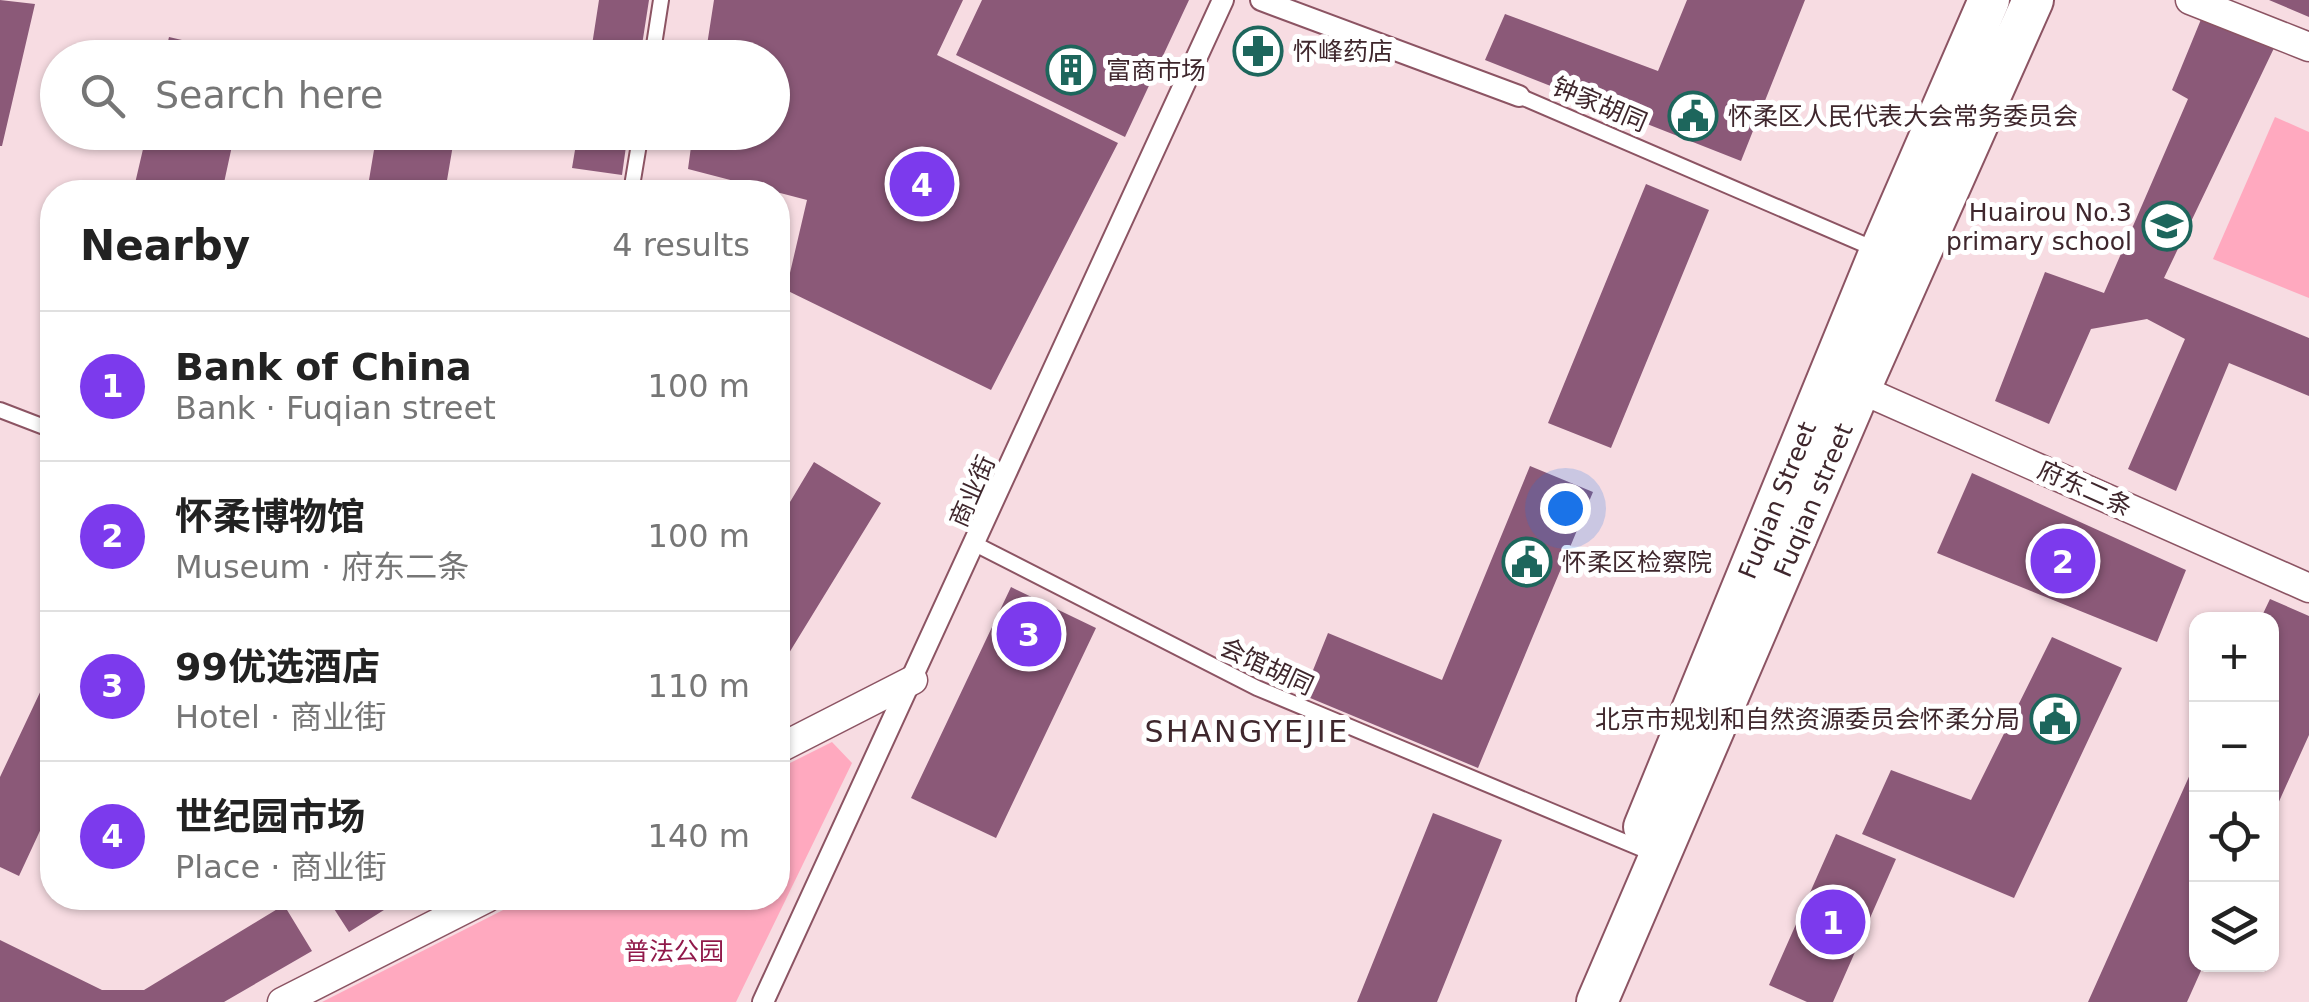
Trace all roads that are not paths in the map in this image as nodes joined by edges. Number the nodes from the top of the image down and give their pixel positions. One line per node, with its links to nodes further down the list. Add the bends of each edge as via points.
1 (661, 0): 7 (lane)
2 (1222, 0): 16 (street, 商业街)
3 (1261, 0): 9 (street, 钟家胡同)
4 (1989, 0): 12 (main road, Fuqian Street)
5 (2033, 0): 12 (main road, Fuqian street)
6 (2190, 0): 8 (street)
7 (655, 40)
8 (2309, 47)
9 (1519, 96): 12 (lane, 钟家胡同)
10 (638, 150): 11 (lane)
11 (633, 180)
12 (1897, 259): 13 (main road, Fuqian street); 20 (main road, Fuqian Street)
13 (1860, 389): 17 (street, 府东二条); 20 (main road, Fuqian street)
14 (0, 410): 15 (lane)
15 (40, 425)
16 (975, 544): 18 (street, 商业街); 20 (lane, 会馆胡同, via 1257,688)
17 (2309, 588)
18 (913, 680): 19 (street); 23 (street, 商业街)
19 (790, 743)
20 (1648, 852): 24 (main road, Fuqian Street); 25 (main road, Fuqian street)
21 (463, 910): 22 (street)
22 (282, 1002)
23 (763, 1002)
24 (1568, 1002)
25 (1597, 1002)

